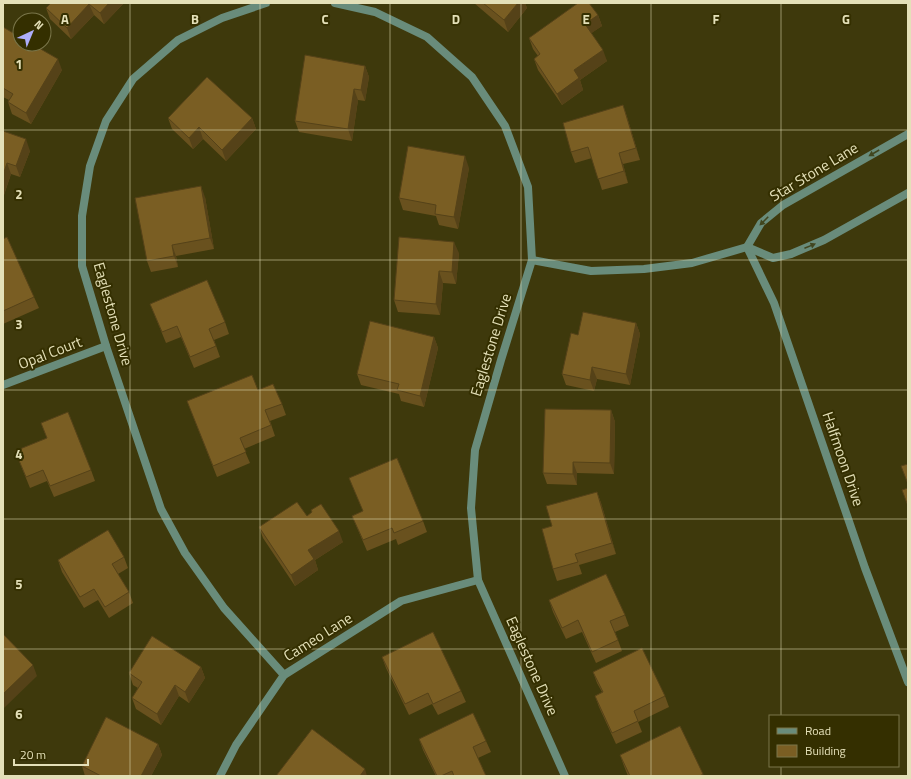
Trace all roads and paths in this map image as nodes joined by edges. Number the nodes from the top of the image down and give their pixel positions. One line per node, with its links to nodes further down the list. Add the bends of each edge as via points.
1 (266, 3): 7 (street, Eaglestone Drive, via 222,18 178,40 133,78 106,121 90,166 82,216 82,266)
2 (335, 3): 6 (street, Eaglestone Drive, via 375,12 427,37 472,77 505,126 528,187)
3 (908, 134): 5 (street, Star Stone Lane, one-way to 5, via 783,206 761,222)
4 (908, 193): 5 (street, one-way to 4, via 773,258 791,254 824,240)
5 (747, 248): 6 (street, via 692,263 644,269 592,271); 11 (street, Halfmoon Drive, via 774,303 865,568)
6 (532, 260): 9 (street, Eaglestone Drive, via 475,450 471,508)
7 (106, 346): 8 (street, Opal Court); 10 (street, Eaglestone Drive, via 162,510 185,553 224,608)
8 (3, 385)
9 (478, 580): 10 (street, Cameo Lane, via 402,601); 13 (street, Eaglestone Drive)
10 (284, 675): 12 (street, Cameo Lane, via 236,745)
11 (908, 682)
12 (220, 776)
13 (565, 776)

